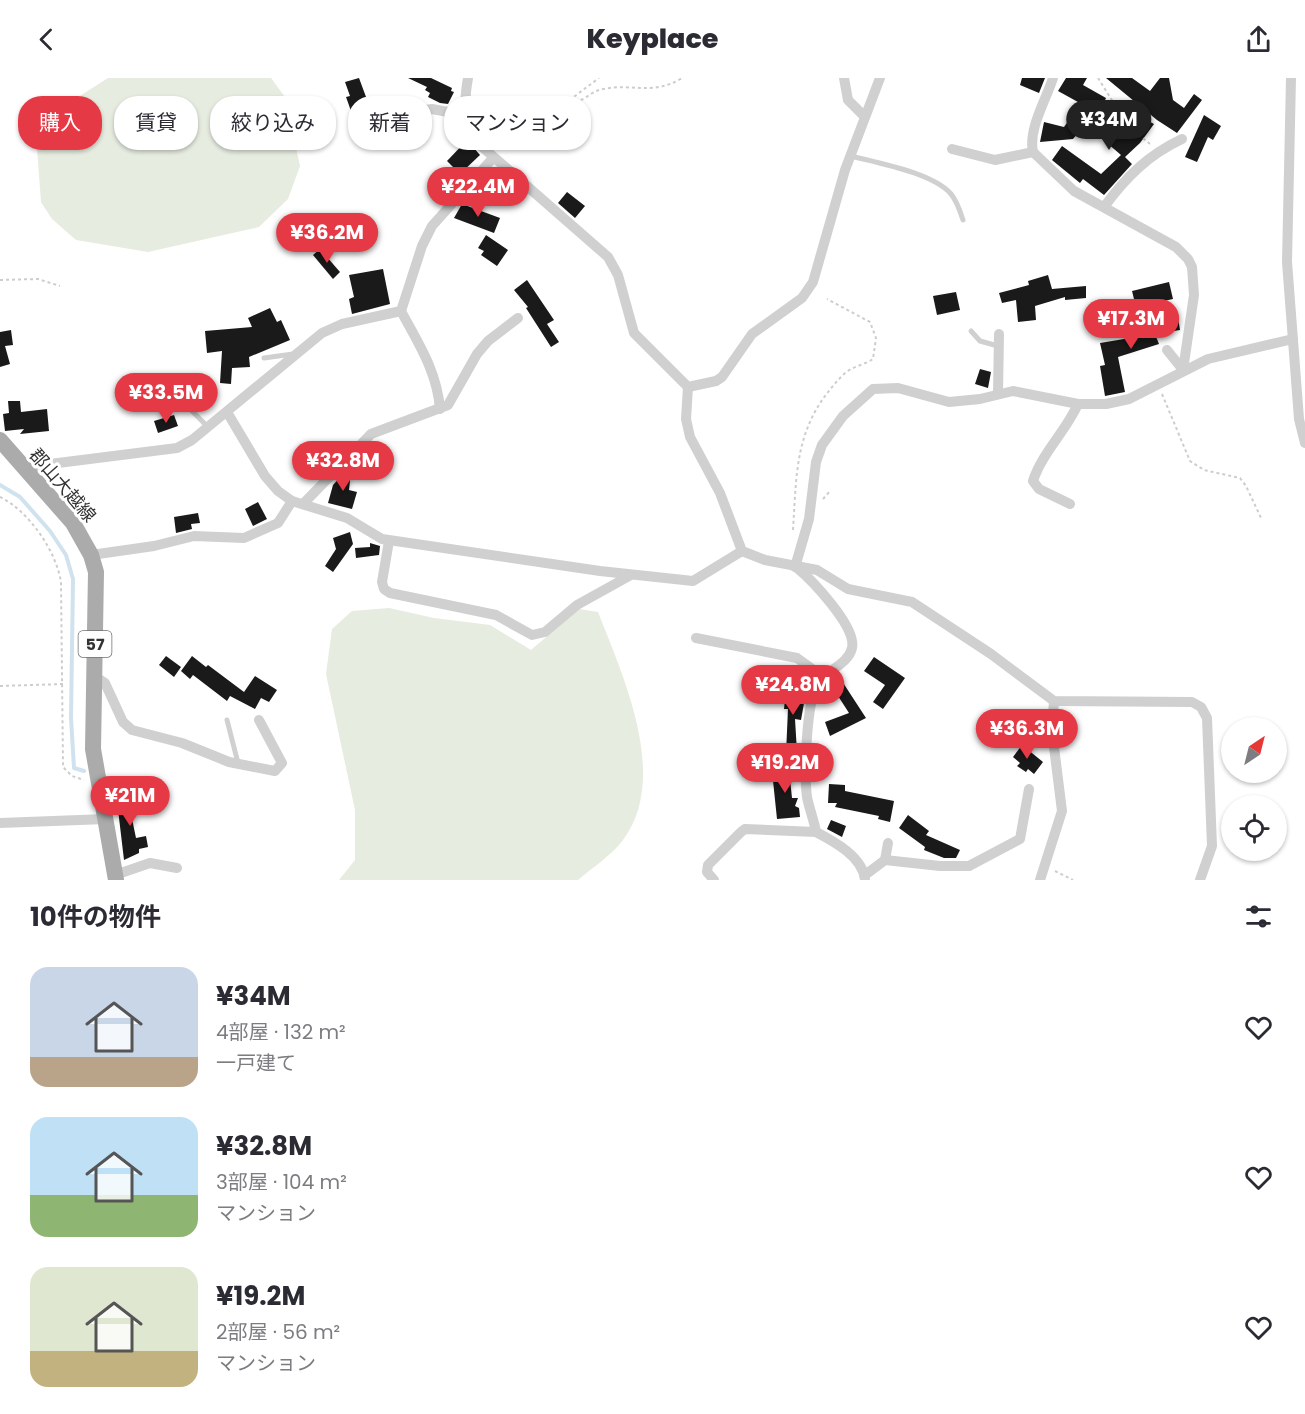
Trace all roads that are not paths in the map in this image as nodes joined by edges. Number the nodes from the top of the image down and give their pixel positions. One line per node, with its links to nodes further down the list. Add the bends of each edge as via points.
1 (468, 78): 6 (street)
2 (844, 78): 7 (street, via 848,100)
3 (880, 78): 7 (street)
4 (1053, 78): 11 (street, via 1032,139)
5 (1291, 78): 20 (street, via 1287,262)
6 (466, 96)
7 (864, 116): 12 (street)
8 (1182, 139): 14 (street, via 1158,150 1124,179)
9 (952, 149): 11 (street, via 995,160)
10 (485, 150): 13 (street)
11 (1033, 152): 14 (street, via 1074,190)
12 (850, 155): 15 (lane, via 940,185 952,196); 26 (street, via 813,282 802,298 752,334 722,377)
13 (493, 158): 16 (street, via 432,226); 26 (street, via 608,256 618,275 634,333)
14 (1104, 207): 25 (street, via 1176,247 1192,267 1194,295)
15 (963, 220)
16 (401, 311): 23 (street, via 342,324); 30 (street, via 432,368)
17 (518, 318): 30 (street, via 488,341 448,405)
18 (972, 331): 21 (lane, via 980,341)
19 (999, 334): 21 (street)
20 (1293, 339): 25 (street, via 1208,359); 34 (street, via 1299,419)
21 (998, 346): 27 (street)
22 (1167, 350): 25 (street)
23 (293, 354): 24 (lane); 31 (street)
24 (264, 358)
25 (1183, 370): 29 (street, via 1129,399)
26 (688, 387): 39 (street, via 686,419 690,437 720,493)
27 (998, 393): 29 (street, via 1028,392); 41 (street, via 957,403 898,388 873,389 862,396 822,445 809,519)
28 (173, 401): 32 (lane, via 188,407)
29 (1078, 404): 37 (street, via 1033,481 1039,489)
30 (440, 409): 36 (street, via 371,434)
31 (226, 412): 32 (street); 36 (street, via 265,476)
32 (208, 427): 35 (street, via 192,440 164,451 50,464)
33 (0, 440): 35 (main road, 郡山大越線 / 57)
34 (1305, 443)
35 (28, 474): 40 (main road, 郡山大越線 / 57, via 73,523)
36 (298, 503): 38 (street, via 332,512); 40 (street, via 278,523 244,538 194,536)
37 (1070, 504)
38 (389, 540): 42 (street); 42 (street, via 382,582 390,594 496,615 532,635 545,632 577,605)
39 (742, 551): 41 (street); 42 (street, via 693,581)
40 (91, 555): 44 (main road, 郡山大越線 / 57, via 96,572)
41 (795, 567): 45 (street, via 812,579 851,639 852,649 846,657); 46 (street, via 817,570 848,589 912,602)
42 (631, 575)
43 (696, 638): 45 (street, via 797,658)
44 (94, 676): 49 (street, via 105,683 123,722 132,730 182,743); 51 (main road, 郡山大越線 / 57, via 93,749)
45 (822, 676): 53 (street, via 812,697 808,722 807,796)
46 (1054, 701): 60 (street, via 1052,731 1062,812); 61 (street, via 1192,702 1201,708 1207,718 1212,846)
47 (227, 720): 49 (lane)
48 (259, 720): 49 (street, via 282,763 275,771)
49 (238, 765)
50 (1029, 789): 55 (street, via 1020,839 975,863 940,866)
51 (106, 819): 52 (street); 57 (main road, 郡山大越線 / 57)
52 (0, 823)
53 (816, 832): 58 (street, via 849,854); 59 (street, via 745,829 708,865 707,872)
54 (888, 843): 55 (street)
55 (885, 860): 58 (street)
56 (177, 868): 57 (street, via 150,863)
57 (116, 878)
58 (865, 878)
59 (714, 880)
60 (1040, 880)
61 (1200, 880)

